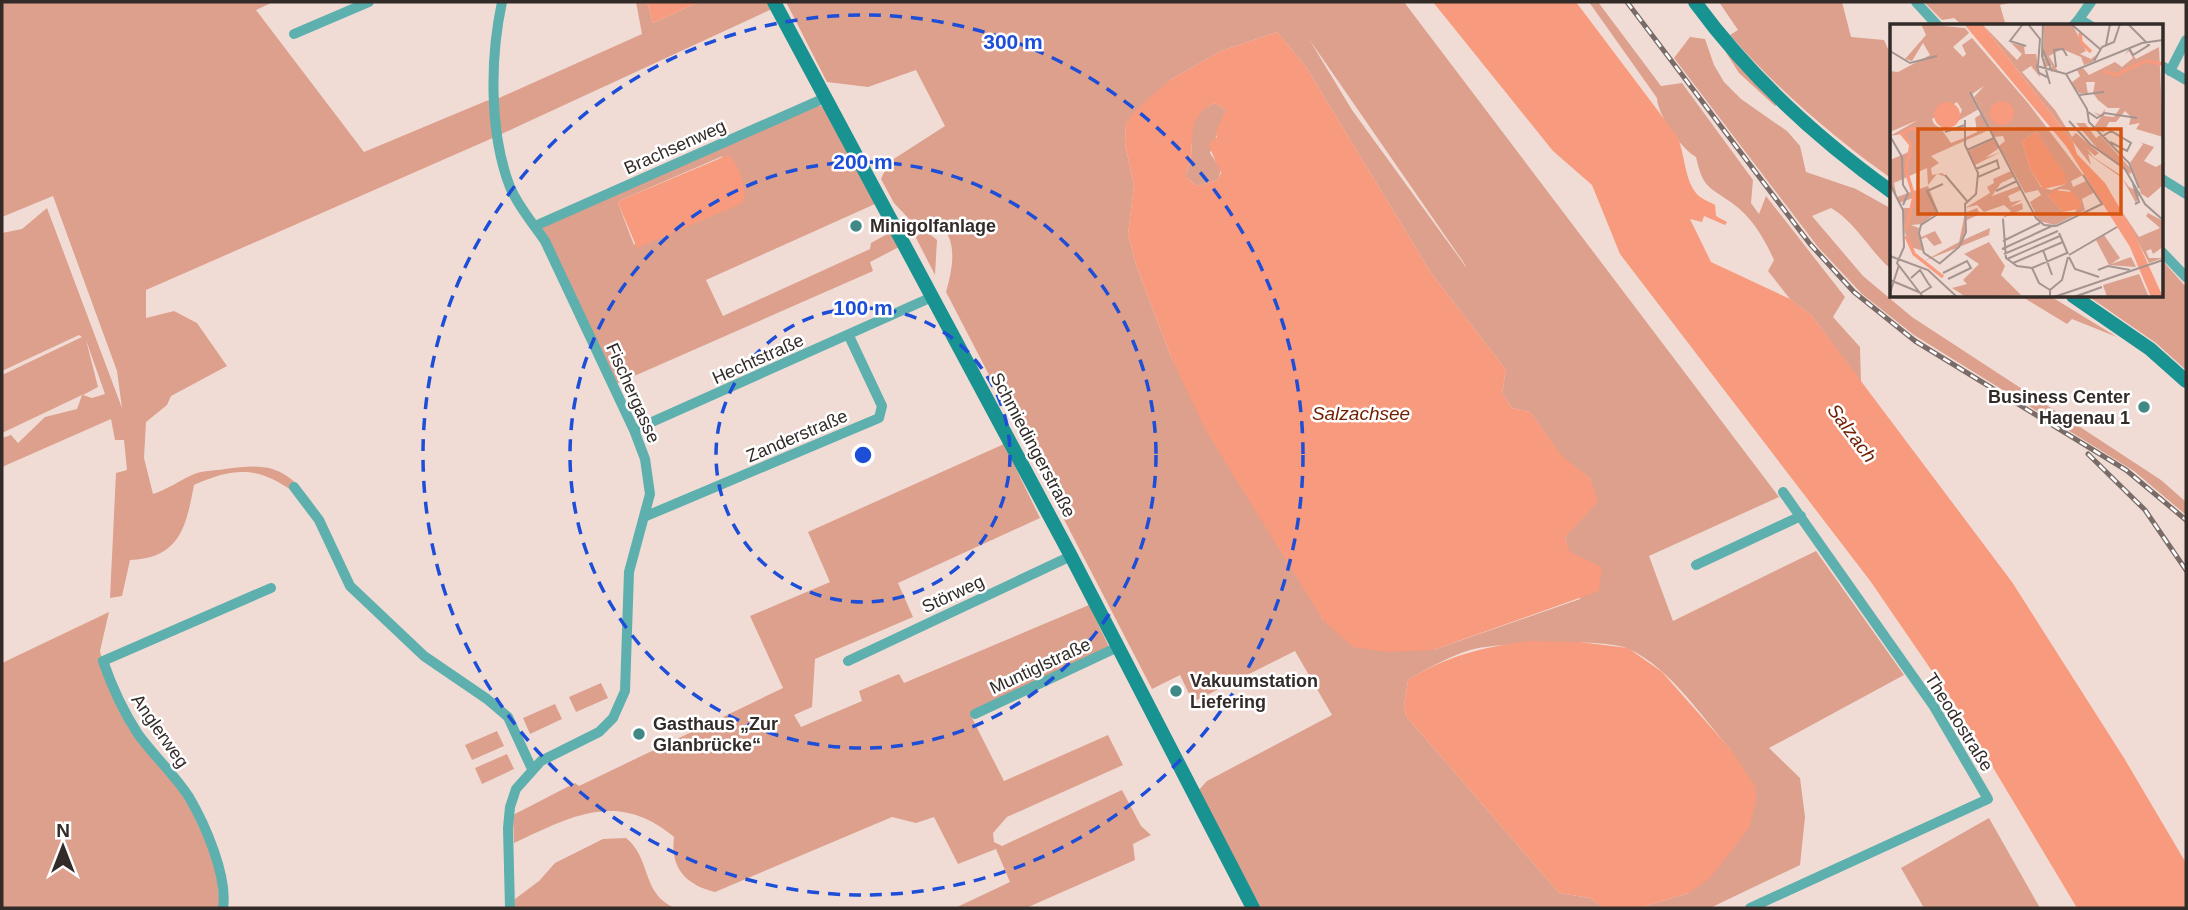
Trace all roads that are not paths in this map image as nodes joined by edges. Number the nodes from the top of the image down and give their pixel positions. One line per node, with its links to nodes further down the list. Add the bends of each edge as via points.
1 (369, 2): 9 (street)
2 (502, 2): 17 (street, Fischergasse, via 492,79 495,107 510,187)
3 (774, 2): 13 (street, Schmiedingerstraße)
4 (1695, 2): 15 (street, via 1776,96)
5 (1916, 2): 8 (street)
6 (2091, 2): 7 (street)
7 (2076, 23)
8 (1936, 24)
9 (294, 34)
10 (2186, 40): 11 (street)
11 (2166, 69): 12 (street)
12 (2186, 80)
13 (827, 97): 17 (street, Brachsenweg); 20 (street, Schmiedingerstraße)
14 (2164, 180): 16 (street)
15 (1890, 191)
16 (2186, 194)
17 (535, 226): 24 (street, Fischergasse)
18 (2164, 254): 19 (street)
19 (2186, 277)
20 (932, 297): 22 (street, Hechtstraße); 29 (street, Schmiedingerstraße)
21 (2076, 298): 23 (street, via 2150,349)
22 (849, 336): 24 (street, Hechtstraße); 28 (street, Zanderstraße, via 882,406 878,418)
23 (2186, 381)
24 (634, 430): 28 (street, Fischergasse, via 649,475)
25 (294, 486): 35 (street, via 319,520 350,586 424,656 508,717)
26 (1783, 492): 27 (street, Theodostraße)
27 (1801, 516): 30 (street); 39 (street, Theodostraße, via 1933,705 1988,799)
28 (644, 517): 35 (street, Fischergasse, via 629,572 627,676 620,706 599,732)
29 (1071, 556): 32 (street, Schmiedingerstraße); 33 (street, Störweg)
30 (1696, 565)
31 (271, 587): 36 (street, Anglerweg, via 103,661 139,734 189,798 220,867)
32 (1118, 647): 34 (street, Muntiglstraße); 38 (street, Schmiedingerstraße)
33 (848, 661)
34 (975, 714)
35 (532, 769): 37 (street, Fischergasse, via 516,789 510,807)
36 (223, 908)
37 (510, 908)
38 (1253, 908)
39 (1750, 908)

